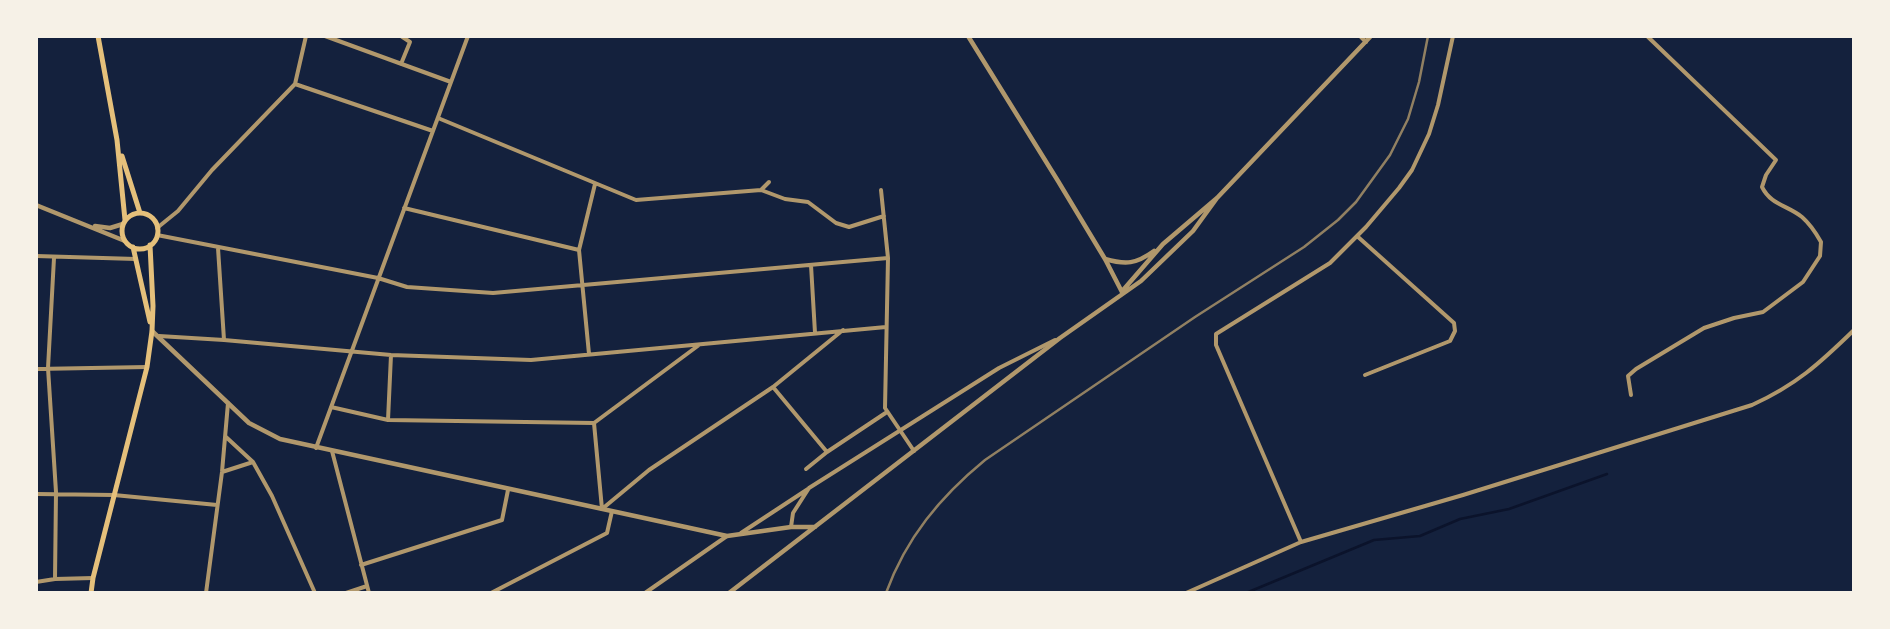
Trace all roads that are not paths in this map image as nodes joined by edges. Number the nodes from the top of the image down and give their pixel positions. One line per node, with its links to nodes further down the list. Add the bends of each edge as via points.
1 (98, 36): 17 (main road)
2 (306, 36): 14 (street)
3 (325, 36): 12 (street)
4 (401, 36): 12 (street, via 410,42)
5 (468, 36): 13 (street)
6 (968, 36): 42 (street)
7 (1360, 36): 11 (street)
8 (1371, 36): 11 (street)
9 (1453, 36): 31 (street, via 1438,104 1420,152 1399,188)
10 (1647, 36): 64 (street, via 1776,160 1762,187 1766,195 1774,203 1801,216 1822,242 1820,256 1803,282 1763,312 1704,328 1636,369 1628,376)
11 (1366, 42): 22 (street)
12 (401, 64): 13 (street)
13 (451, 82): 15 (street)
14 (295, 84): 16 (street); 29 (street, via 178,210)
15 (438, 118): 16 (street); 19 (street)
16 (433, 131): 24 (street)
17 (117, 140): 25 (main road); 27 (main road)
18 (769, 182): 20 (street)
19 (595, 184): 20 (street, via 636,200); 37 (street)
20 (761, 190): 26 (street, via 785,199 808,202 836,223 849,227)
21 (881, 190): 26 (street)
22 (1217, 198): 33 (street); 46 (street, via 1193,232 1141,280)
23 (36, 205): 28 (street)
24 (404, 208): 37 (street); 44 (street)
25 (140, 213): 27 (main road, via 131,215); 29 (main road, via 153,219)
26 (884, 216): 40 (street)
27 (124, 222): 28 (street, via 110,228); 32 (main road, via 122,235)
28 (91, 226): 32 (street)
29 (157, 228): 30 (main road)
30 (157, 235): 34 (main road); 36 (street)
31 (1357, 236): 62 (street, via 1454,323 1455,331 1450,341); 91 (street, via 1330,263 1216,334 1216,345)
32 (125, 241): 35 (main road)
33 (1163, 244): 42 (street, via 1135,263); 46 (street)
34 (150, 245): 35 (main road); 50 (main road)
35 (133, 247): 41 (main road)
36 (218, 248): 44 (street); 54 (street)
37 (579, 250): 45 (street)
38 (36, 256): 39 (street)
39 (54, 258): 41 (street); 60 (street)
40 (888, 258): 43 (street); 47 (street)
41 (136, 259): 50 (main road)
42 (1105, 259): 46 (street)
43 (811, 265): 45 (street); 51 (street)
44 (378, 278): 45 (street, via 407,287 493,293); 56 (street)
45 (582, 285): 57 (street)
46 (1122, 292): 53 (street)
47 (886, 326): 48 (street); 67 (street)
48 (842, 330): 51 (street); 63 (street)
49 (1854, 330): 91 (street, via 1819,364 1783,391 1752,405)
50 (152, 331): 52 (street); 61 (main road)
51 (815, 333): 55 (street)
52 (159, 336): 54 (street); 65 (street)
53 (1060, 338): 70 (street, via 998,368); 74 (street)
54 (224, 340): 56 (street)
55 (700, 344): 57 (street); 69 (street)
56 (351, 352): 58 (street); 66 (street)
57 (589, 354): 58 (street, via 532,360)
58 (391, 355): 68 (street)
59 (36, 368): 60 (street)
60 (48, 368): 61 (street); 81 (street)
61 (147, 368): 83 (main road)
62 (1365, 375)
63 (773, 387): 75 (street); 85 (street, via 650,470)
64 (1631, 395)
65 (228, 402): 71 (street); 72 (street, via 263,432 280,440)
66 (331, 407): 68 (street); 72 (street)
67 (887, 412): 70 (street); 75 (street)
68 (388, 420): 69 (street)
69 (594, 423): 85 (street)
70 (900, 430): 74 (street); 79 (street)
71 (226, 437): 76 (street); 78 (street)
72 (316, 448): 73 (street)
73 (332, 451): 80 (street); 92 (street)
74 (914, 451): 88 (street)
75 (827, 452): 77 (street)
76 (253, 462): 78 (street); 99 (street)
77 (806, 469)
78 (222, 472): 84 (street)
79 (809, 488): 87 (street, via 793,513); 89 (street)
80 (508, 490): 85 (street); 92 (street, via 502,520)
81 (56, 492): 82 (street); 83 (street); 94 (street)
82 (36, 494)
83 (114, 494): 84 (street); 93 (main road)
84 (218, 505): 98 (street)
85 (602, 509): 86 (street)
86 (612, 511): 90 (street); 102 (street, via 608,533)
87 (791, 527): 88 (street); 89 (street)
88 (815, 527): 104 (street)
89 (741, 533): 90 (street)
90 (727, 536): 103 (street)
91 (1301, 542): 105 (street)
92 (361, 565): 96 (street)
93 (92, 578): 94 (street); 97 (main road)
94 (55, 579): 95 (street)
95 (36, 582)
96 (367, 586): 100 (street); 101 (street)
97 (91, 593)
98 (206, 593)
99 (315, 593)
100 (346, 593)
101 (369, 593)
102 (491, 593)
103 (645, 593)
104 (729, 593)
105 (1186, 593)

